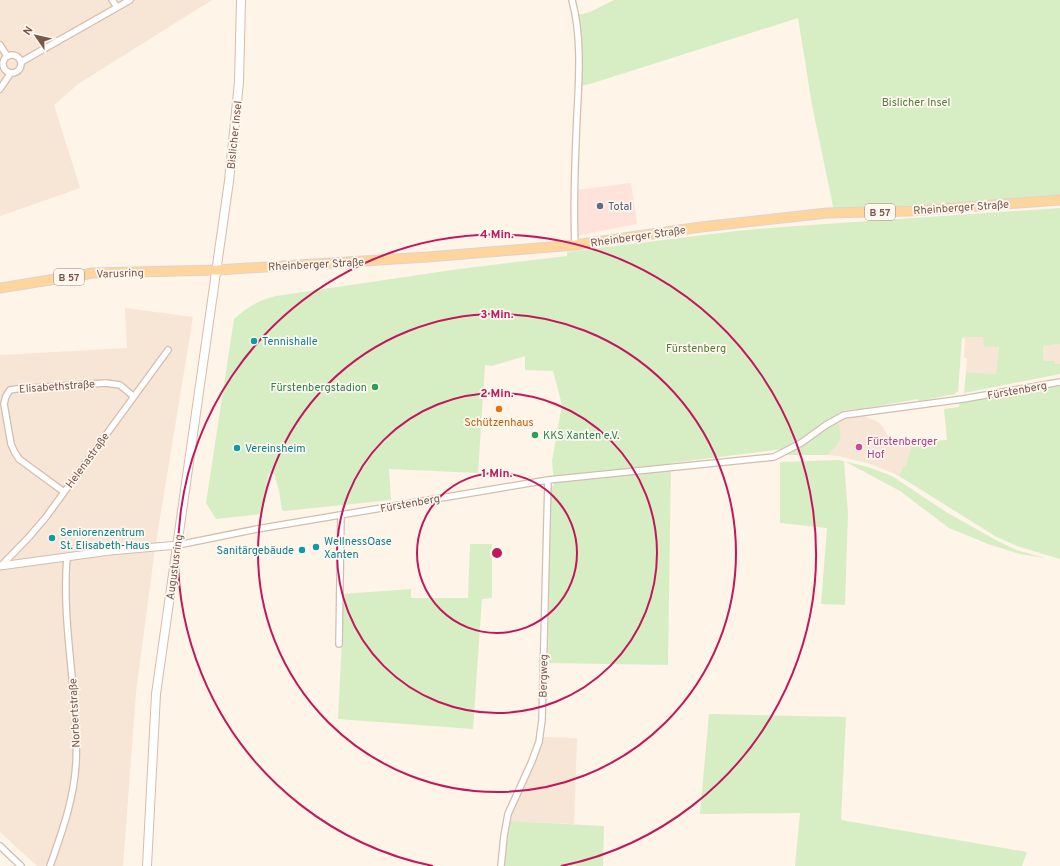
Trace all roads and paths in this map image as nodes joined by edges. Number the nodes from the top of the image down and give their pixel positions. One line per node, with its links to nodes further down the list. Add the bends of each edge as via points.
1 (112, 0): 5 (street)
2 (130, 0): 5 (street)
3 (241, 0): 14 (main road, Bislicher Insel, via 235,132)
4 (572, 0): 13 (street, via 578,52)
5 (117, 8): 8 (street)
6 (0, 45): 7 (street)
7 (7, 56): 8 (street, via 18,57); 9 (street)
8 (21, 62): 10 (street, via 19,71)
9 (2, 68): 10 (street)
10 (10, 74): 11 (street)
11 (0, 89)
12 (1060, 200): 13 (main road, Rheinberger Straße / B 57, via 911,211 827,213)
13 (575, 245): 14 (main road, Rheinberger Straße / B 57)
14 (217, 270): 15 (main road, Varusring / B 57, via 93,273); 22 (main road, Augustusring)
15 (0, 288)
16 (168, 350): 18 (street, Helenastraße)
17 (1060, 382): 19 (street, Fürstenberg, via 844,415 774,457)
18 (134, 396): 20 (street, Helenastraße); 20 (street, Elisabethstraße, via 120,386 106,383 10,390 4,404 14,451 19,459)
19 (548, 480): 21 (street, Fürstenberg); 30 (street, Bergweg, via 542,720 537,748 508,814)
20 (64, 492): 24 (street, Helenastraße, via 29,538)
21 (341, 515): 22 (street, Fürstenberg); 25 (street)
22 (178, 545): 23 (street); 29 (main road, Augustusring, via 156,694)
23 (67, 557): 24 (street); 28 (street, Norbertstraße, via 66,609 76,764 70,805)
24 (0, 566)
25 (340, 644)
26 (0, 846): 27 (street)
27 (21, 866)
28 (50, 866)
29 (147, 866)
30 (501, 866)

